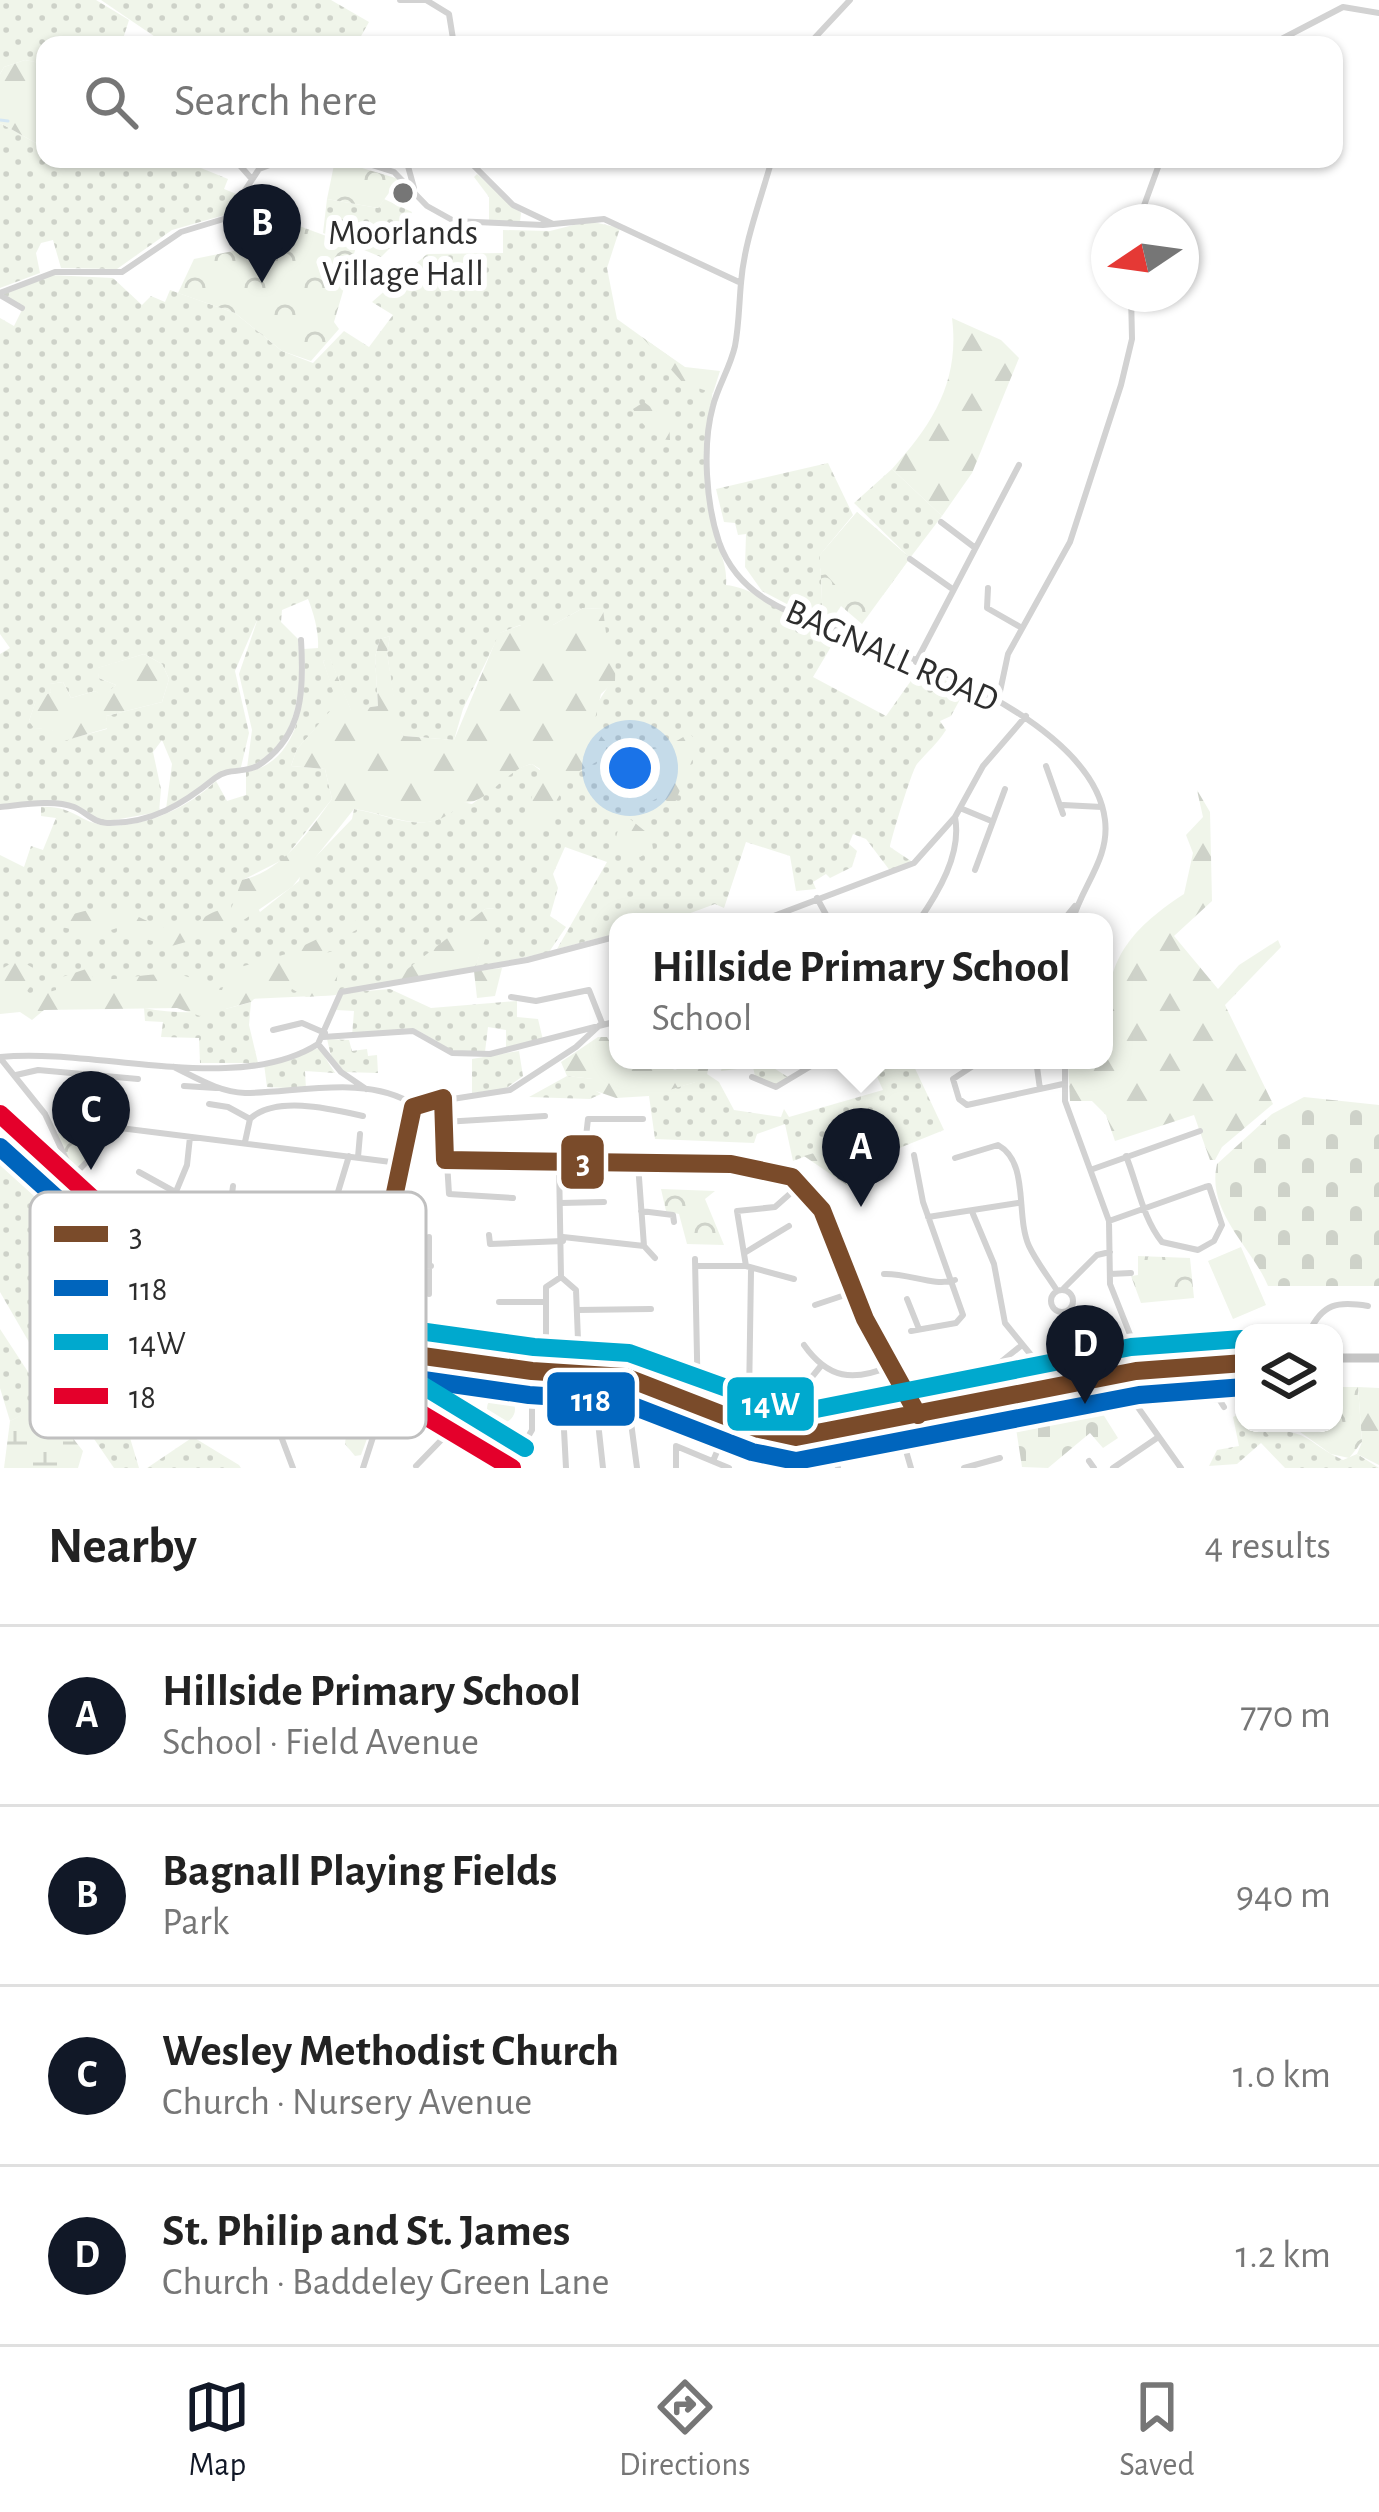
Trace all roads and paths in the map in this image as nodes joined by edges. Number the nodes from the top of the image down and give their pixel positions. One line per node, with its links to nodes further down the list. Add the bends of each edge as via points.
1 (400, 0): 2 (street)
2 (426, 0): 7 (street, via 449,14)
3 (850, 0): 8 (street)
4 (1363, 0): 5 (street)
5 (1354, 6): 6 (street); 9 (street)
6 (1379, 14)
7 (453, 36)
8 (816, 36)
9 (1285, 36)
10 (243, 168): 19 (street)
11 (262, 168): 19 (street)
12 (383, 168): 18 (street)
13 (393, 168): 18 (street)
14 (408, 168): 20 (street)
15 (477, 168): 22 (street)
16 (770, 168): 25 (street, BAGNALL ROAD)
17 (1158, 168): 21 (street)
18 (390, 170): 20 (street)
19 (251, 178): 26 (street, via 227,218 181,232 130,270 55,272)
20 (413, 188): 24 (street, via 454,221)
21 (1145, 204)
22 (524, 211): 23 (street); 24 (street)
23 (553, 224): 24 (street); 25 (street, via 617,223)
24 (522, 226)
25 (741, 283): 37 (street, BAGNALL ROAD, via 734,351 710,421 721,548 745,581 787,612)
26 (0, 294): 27 (street)
27 (22, 308)
28 (1131, 312): 35 (street, via 1121,385 1067,549)
29 (1018, 465): 31 (street)
30 (941, 522): 31 (street)
31 (974, 547): 34 (street)
32 (910, 559): 34 (street)
33 (988, 588): 35 (street, via 987,608)
34 (952, 589): 37 (street)
35 (1022, 628): 38 (street, via 1002,669)
36 (301, 640): 42 (street, via 300,709 256,767 220,775 194,800 146,819 102,823 57,804)
37 (916, 662): 38 (street, BAGNALL ROAD)
38 (998, 702): 39 (street, BAGNALL ROAD)
39 (1026, 716): 43 (street, BAGNALL ROAD, via 1077,765); 44 (street, via 982,766)
40 (1046, 766): 43 (street, via 1063,810)
41 (1005, 789): 46 (street)
42 (0, 807)
43 (1102, 807): 49 (street, via 1102,853)
44 (960, 808): 45 (street); 46 (street)
45 (955, 817): 48 (street, via 904,870); 52 (street, via 947,870)
46 (989, 820): 47 (street)
47 (975, 870)
48 (817, 898): 50 (street); 51 (street)
49 (1077, 903): 53 (street); 54 (street)
50 (780, 913)
51 (825, 913)
52 (927, 913)
53 (1069, 913)
54 (1074, 913)
55 (609, 938): 60 (street, via 341,992)
56 (511, 997): 58 (street, via 536,1001 590,990)
57 (609, 1022): 58 (street)
58 (602, 1023): 60 (street, via 490,1054 452,1053 413,1031); 75 (street, via 510,1090)
59 (277, 1030): 60 (street, via 302,1023)
60 (322, 1038): 62 (street, via 248,1066); 74 (street, via 341,1072)
61 (0, 1057): 62 (street, via 59,1053); 67 (street)
62 (167, 1064): 72 (street)
63 (806, 1069): 68 (street, via 776,1087)
64 (968, 1069): 73 (street, via 952,1079 963,1103)
65 (1037, 1069): 73 (street)
66 (1064, 1069): 70 (street)
67 (16, 1075): 69 (street); 99 (street, via 45,1114)
68 (752, 1077)
69 (138, 1079)
70 (1063, 1084): 73 (street); 97 (street)
71 (184, 1086): 72 (street)
72 (216, 1088): 74 (street)
73 (1040, 1089)
74 (368, 1091): 77 (street)
75 (443, 1098): 77 (street); 83 (street)
76 (209, 1105): 81 (street)
77 (414, 1105): 95 (street)
78 (360, 1112): 81 (street, via 277,1107)
79 (0, 1114): 99 (highway)
80 (545, 1116): 83 (street)
81 (250, 1119): 87 (street)
82 (643, 1119): 94 (street, via 588,1119)
83 (444, 1122): 92 (street)
84 (1200, 1130): 90 (street)
85 (360, 1134): 89 (street)
86 (190, 1137): 87 (street); 99 (street, via 120,1128); 103 (street)
87 (245, 1142): 89 (street)
88 (914, 1155): 114 (street)
89 (354, 1156): 95 (street); 105 (street)
90 (1126, 1156): 97 (street); 111 (street)
91 (955, 1158): 110 (street, via 1006,1148 1019,1176)
92 (445, 1160): 93 (street); 107 (street, via 448,1194)
93 (559, 1163): 94 (street); 109 (street)
94 (583, 1163): 96 (street)
95 (407, 1164): 106 (street)
96 (638, 1164): 100 (street, via 767,1170); 112 (street)
97 (1093, 1168): 115 (street)
98 (139, 1172): 103 (street)
99 (72, 1178): 102 (highway)
100 (801, 1184): 122 (street, via 775,1207 736,1211); 135 (street, via 829,1223)
101 (233, 1186): 104 (street)
102 (87, 1192)
103 (177, 1192)
104 (232, 1192)
105 (341, 1192)
106 (399, 1192)
107 (513, 1198)
108 (604, 1202): 109 (street)
109 (561, 1203): 120 (street)
110 (1018, 1203): 113 (street); 134 (street, via 1029,1246)
111 (1146, 1208): 111 (street, via 1212,1187 1222,1226 1198,1250 1162,1242); 115 (street)
112 (641, 1210): 116 (street, via 673,1215); 121 (street)
113 (973, 1214): 114 (street); 146 (street, via 994,1264 1005,1323)
114 (928, 1217): 133 (street)
115 (1109, 1221): 123 (street)
116 (674, 1222)
117 (789, 1226): 122 (street)
118 (488, 1235): 120 (street, via 490,1244)
119 (429, 1237): 126 (street)
120 (563, 1239): 121 (street); 131 (street)
121 (644, 1246): 124 (street)
122 (746, 1252): 127 (street)
123 (1110, 1252): 129 (street); 134 (street)
124 (655, 1258)
125 (426, 1266): 126 (street)
126 (430, 1266): 136 (street)
127 (749, 1268): 132 (street); 167 (street, via 696,1263); 173 (street, via 749,1399)
128 (1131, 1273): 129 (street)
129 (1109, 1274): 159 (street, via 1133,1342)
130 (887, 1276): 133 (street)
131 (561, 1277): 139 (street, via 548,1283); 143 (street, via 574,1286)
132 (794, 1280)
133 (955, 1280): 137 (street, via 963,1311 956,1323 915,1330)
134 (1060, 1289): 144 (street, via 1072,1302); 144 (street, via 1054,1306)
135 (854, 1292): 140 (street); 156 (street)
136 (429, 1294)
137 (907, 1299)
138 (499, 1302): 139 (street)
139 (544, 1302): 157 (street, via 546,1357)
140 (815, 1305)
141 (1368, 1306): 145 (street, via 1333,1304)
142 (651, 1309): 143 (street)
143 (577, 1310): 154 (street)
144 (1067, 1314): 162 (street)
145 (1314, 1324)
146 (1022, 1345): 152 (street); 165 (street)
147 (809, 1348): 155 (street)
148 (652, 1351): 161 (street)
149 (426, 1356): 158 (main road)
150 (1343, 1358): 151 (main road)
151 (1379, 1358)
152 (1002, 1361)
153 (1235, 1364): 159 (main road)
154 (578, 1365): 157 (street); 161 (street, via 633,1370)
155 (820, 1366): 156 (street, via 852,1377); 164 (street)
156 (891, 1366): 171 (street)
157 (558, 1370): 158 (main road); 160 (main road); 189 (street)
158 (532, 1371): 186 (street, via 532,1430)
159 (1132, 1371): 162 (main road); 168 (street)
160 (593, 1374): 161 (main road); 190 (street)
161 (636, 1380): 167 (main road); 174 (street, via 648,1395); 191 (street)
162 (1085, 1380): 165 (main road)
163 (1233, 1384): 168 (street, via 1216,1387 1221,1403 1199,1396)
164 (803, 1388)
165 (1042, 1389): 171 (main road)
166 (445, 1403): 169 (street)
167 (698, 1405): 173 (main road)
168 (1137, 1406): 180 (street)
169 (426, 1407)
170 (426, 1412): 175 (highway)
171 (918, 1415): 172 (main road)
172 (898, 1420): 177 (main road); 195 (street)
173 (741, 1423): 176 (main road)
174 (727, 1427): 176 (street, via 759,1439); 183 (street)
175 (452, 1429): 184 (street); 186 (highway)
176 (763, 1430): 177 (main road)
177 (832, 1433): 194 (street)
178 (282, 1438): 187 (street)
179 (373, 1438): 188 (street)
180 (1157, 1438): 181 (street); 199 (street)
181 (1129, 1456): 197 (street); 198 (street)
182 (1000, 1457): 185 (street)
183 (712, 1461): 192 (street, via 676,1446); 193 (street)
184 (417, 1463)
185 (982, 1465): 196 (street)
186 (511, 1467)
187 (293, 1468)
188 (363, 1468)
189 (566, 1468)
190 (603, 1468)
191 (637, 1468)
192 (676, 1468)
193 (729, 1468)
194 (838, 1468)
195 (911, 1468)
196 (964, 1468)
197 (1113, 1468)
198 (1137, 1468)
199 (1181, 1468)

